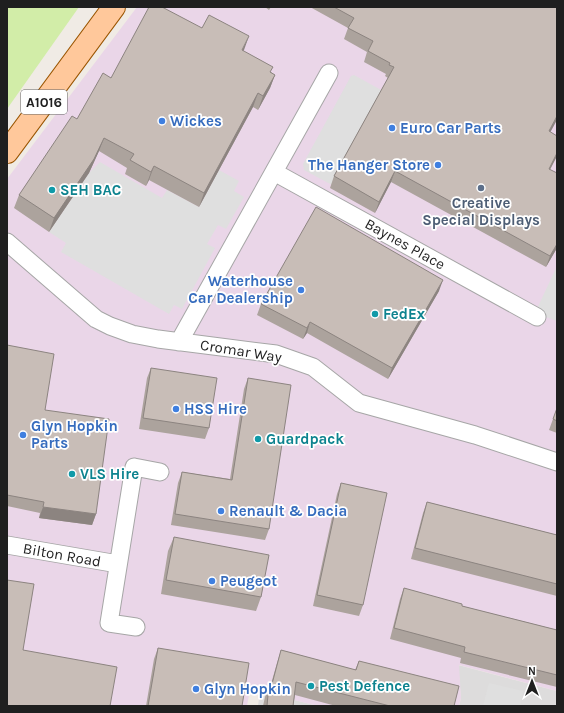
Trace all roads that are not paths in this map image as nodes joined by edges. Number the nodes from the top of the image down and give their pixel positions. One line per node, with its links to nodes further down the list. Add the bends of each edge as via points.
1 (114, 7): 3 (main road, A1016)
2 (329, 72): 4 (street)
3 (7, 152)
4 (274, 172): 6 (street, Baynes Place); 7 (street)
5 (7, 242): 7 (street, Cromar Way, via 96,319 132,334)
6 (537, 317)
7 (179, 342): 8 (street, Cromar Way, via 276,354 313,367 359,403 475,435)
8 (557, 462)
9 (160, 472): 11 (street, Bilton Road, via 134,467)
10 (7, 545): 11 (street, Bilton Road)
11 (118, 564): 12 (street, Bilton Road, via 108,623)
12 (136, 627)

